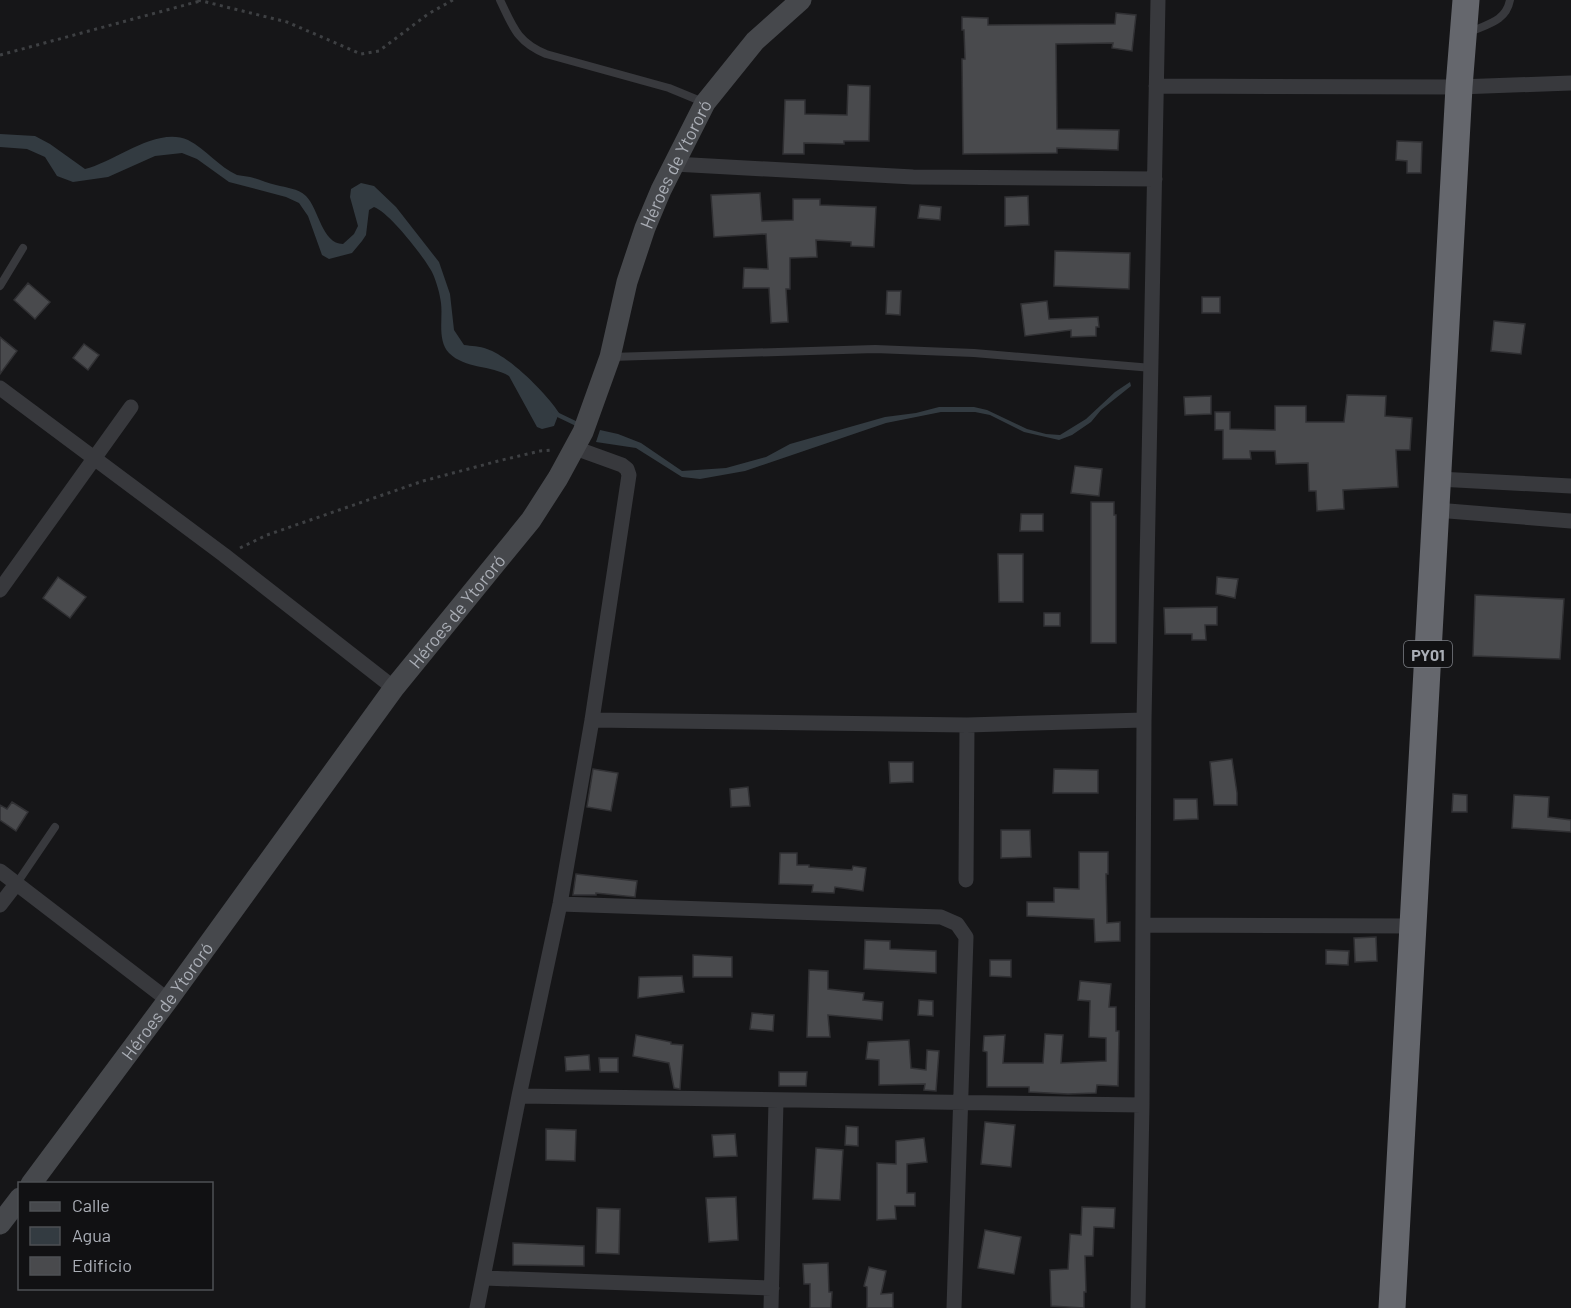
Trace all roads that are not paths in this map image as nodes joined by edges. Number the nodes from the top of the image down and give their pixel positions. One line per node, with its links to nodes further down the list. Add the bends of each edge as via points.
1 (500, 0): 10 (lane, via 517,33 530,47 669,88)
2 (801, 0): 10 (main road, Héroes de Ytororó, via 755,41)
3 (1158, 0): 8 (street)
4 (1466, 0): 6 (highway, PY01)
5 (1510, 0): 6 (lane, via 1500,19)
6 (1463, 35): 9 (highway, PY01)
7 (1571, 82): 9 (street)
8 (1156, 86): 9 (street); 12 (street)
9 (1459, 87): 21 (highway, PY01)
10 (705, 103): 11 (main road, Héroes de Ytororó)
11 (674, 164): 12 (street, via 914,177); 15 (main road, Héroes de Ytororó, via 627,282)
12 (1155, 179): 16 (street)
13 (23, 248): 14 (lane)
14 (0, 286)
15 (610, 357): 16 (lane, via 874,349); 19 (main road, Héroes de Ytororó)
16 (1152, 368): 28 (street)
17 (0, 388): 20 (street)
18 (130, 407): 20 (street)
19 (579, 440): 26 (main road, Héroes de Ytororó, via 531,520); 27 (street, via 622,465 629,475)
20 (94, 460): 25 (street); 26 (street, via 225,555)
21 (1438, 479): 22 (street); 23 (highway, PY01)
22 (1571, 486)
23 (1436, 510): 24 (street); 37 (highway, PY01)
24 (1571, 521)
25 (0, 590)
26 (394, 688): 38 (main road, Héroes de Ytororó)
27 (592, 720): 29 (street); 34 (street)
28 (1144, 720): 29 (street); 36 (street)
29 (967, 725): 32 (street)
30 (55, 827): 33 (lane)
31 (0, 871): 33 (street)
32 (966, 880)
33 (17, 883): 35 (street); 38 (street)
34 (560, 904): 39 (street); 41 (street, via 941,917 957,924 966,937)
35 (0, 905)
36 (1143, 925): 37 (street); 42 (street)
37 (1413, 926): 52 (highway, PY01)
38 (168, 1000): 43 (main road, Héroes de Ytororó)
39 (519, 1096): 40 (street); 46 (street)
40 (776, 1101): 41 (street); 47 (street)
41 (961, 1101): 42 (street); 50 (street)
42 (1142, 1105): 51 (street)
43 (32, 1182)
44 (18, 1201): 45 (main road)
45 (0, 1224)
46 (483, 1278): 47 (street); 48 (street)
47 (772, 1288): 49 (street)
48 (477, 1308)
49 (771, 1308)
50 (954, 1308)
51 (1138, 1308)
52 (1392, 1308)

